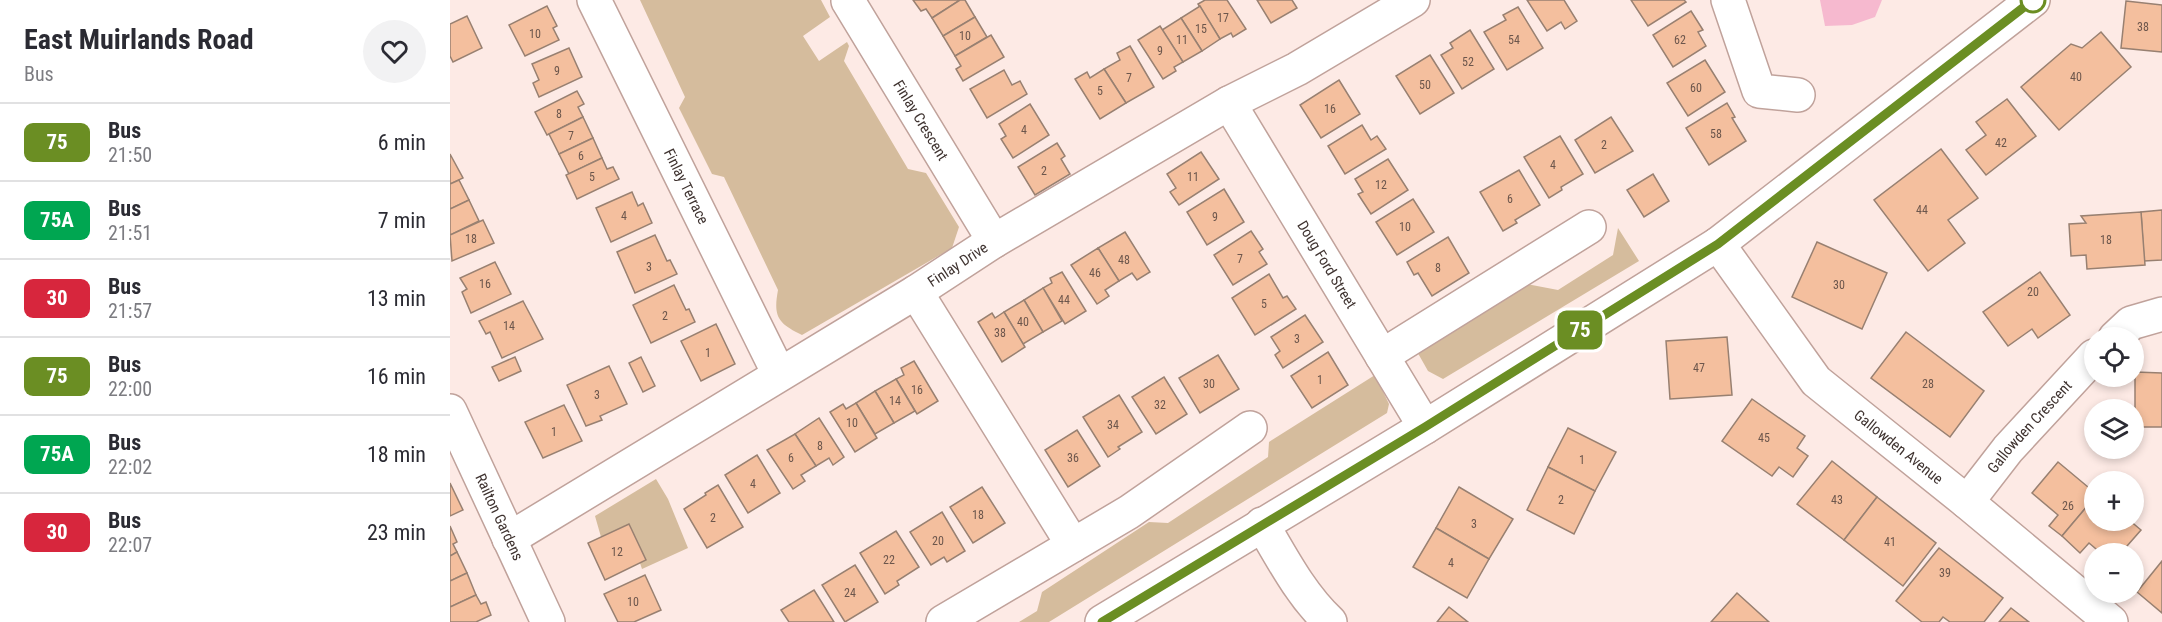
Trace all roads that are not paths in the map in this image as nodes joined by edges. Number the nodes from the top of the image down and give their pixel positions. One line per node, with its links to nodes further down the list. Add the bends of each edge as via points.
1 (594, 0): 16 (street, Finlay Terrace)
2 (850, 0): 9 (street, Finlay Crescent)
3 (1413, 0): 7 (street, Finlay Drive, via 1298,69)
4 (1728, 0): 6 (street, via 1759,91)
5 (2033, 0): 10 (street)
6 (1798, 95)
7 (1229, 103): 9 (street, Finlay Drive); 14 (street, Doug Ford Street)
8 (1589, 227): 14 (street)
9 (994, 242): 11 (street, Finlay Drive)
10 (1718, 244): 18 (street); 20 (street, Gallowden Avenue, via 1816,381)
11 (916, 292): 16 (street, Finlay Drive); 23 (street)
12 (2162, 314): 13 (street)
13 (2127, 327)
14 (1382, 356): 18 (street, Doug Ford Street)
15 (2084, 367): 20 (street, Gallowden Crescent, via 2008,449)
16 (779, 374): 22 (street, Finlay Drive)
17 (453, 425): 22 (street, Railton Gardens)
18 (1425, 427): 21 (street)
19 (1250, 428): 23 (street, via 1129,512)
20 (1967, 502): 28 (street, Gallowden Avenue)
21 (1262, 524): 26 (street); 27 (street, via 1293,576)
22 (509, 539): 24 (street, Railton Gardens)
23 (1073, 545): 25 (street)
24 (548, 622)
25 (943, 622)
26 (1102, 622)
27 (1330, 622)
28 (2111, 622)

